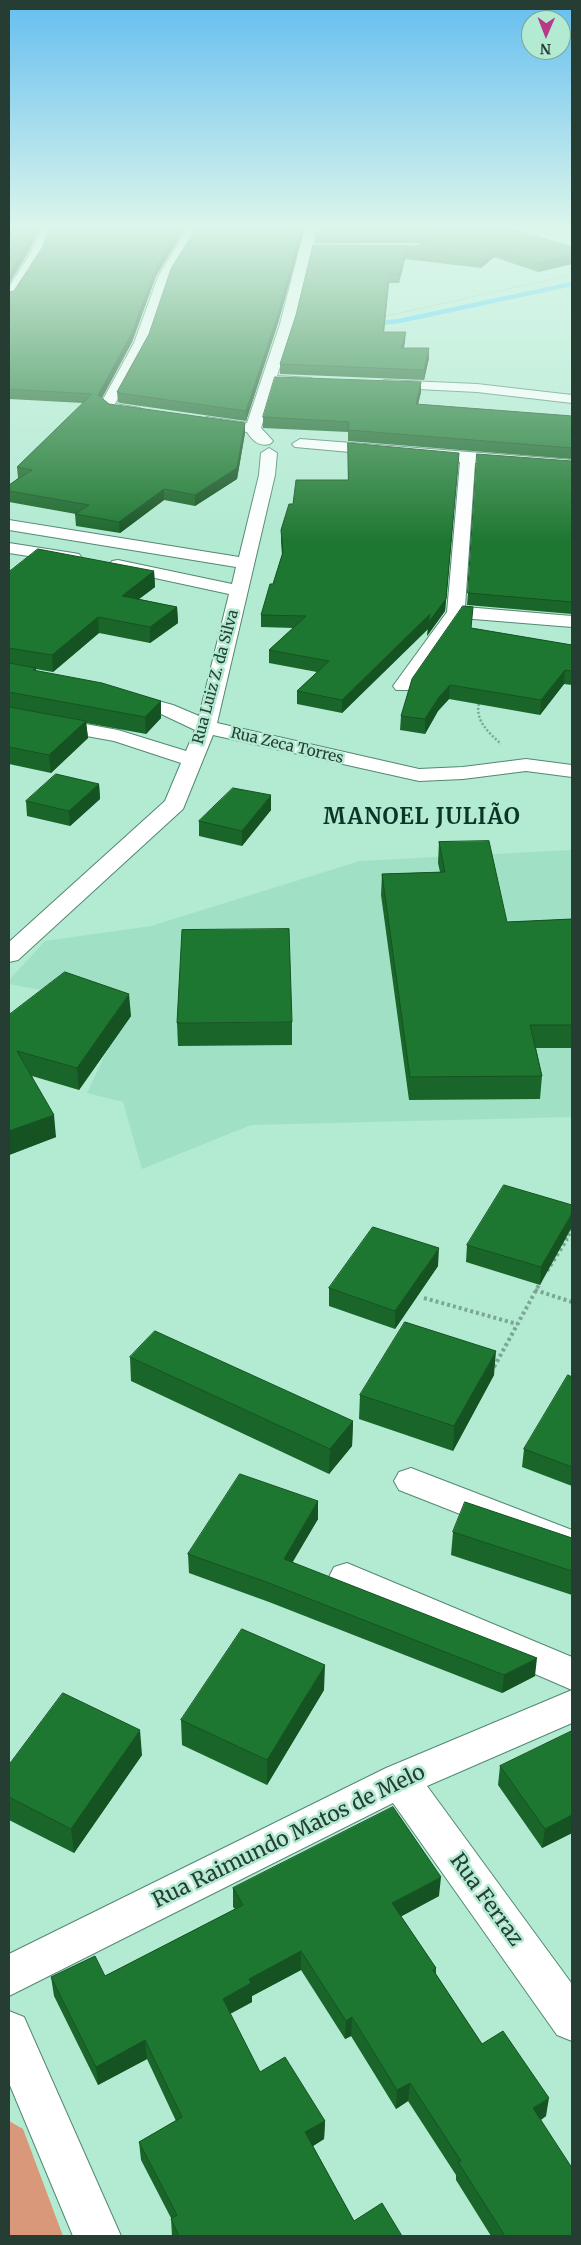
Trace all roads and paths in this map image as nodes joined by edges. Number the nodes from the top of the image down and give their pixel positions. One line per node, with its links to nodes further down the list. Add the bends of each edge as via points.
1 (144, 332): 7 (street, via 107,405)
2 (285, 332): 3 (street)
3 (267, 380): 4 (street); 9 (street)
4 (325, 382)
5 (372, 384): 6 (street, via 477,388)
6 (572, 399)
7 (157, 415)
8 (195, 420): 9 (street)
9 (253, 428): 10 (street, via 258,437)
10 (284, 454): 11 (street, via 364,451); 15 (street, Rua Luiz Z. da Silva)
11 (468, 456): 12 (street); 17 (street)
12 (572, 465)
13 (9, 525): 15 (street)
14 (9, 548): 16 (street, via 98,562)
15 (246, 562): 16 (street, Rua Luiz Z. da Silva)
16 (238, 591): 23 (street, Rua Luiz Z. da Silva)
17 (456, 612): 18 (street); 19 (street)
18 (572, 622)
19 (403, 686)
20 (110, 694): 23 (street, Rua Zeca Torres, via 166,709)
21 (482, 698): 25 (path, via 477,706 481,724)
22 (9, 716): 24 (street, via 118,736)
23 (206, 727): 24 (street, Rua Luiz Z. da Silva); 25 (street, Rua Zeca Torres, via 419,775 463,773)
24 (193, 760): 27 (street, Rua Luiz Z. da Silva, via 175,804)
25 (526, 764): 26 (street, Rua Zeca Torres)
26 (572, 771)
27 (9, 955)
28 (572, 1230): 29 (path)
29 (535, 1290): 31 (path); 32 (path)
30 (424, 1298): 32 (path)
31 (572, 1302)
32 (517, 1324): 33 (path)
33 (492, 1370)
34 (411, 1480): 35 (street)
35 (572, 1544)
36 (348, 1576): 37 (street)
37 (572, 1674)
38 (572, 1706): 39 (street, Rua Raimundo Matos de Melo)
39 (400, 1780): 40 (street, Rua Raimundo Matos de Melo); 41 (street, Rua Ferraz)
40 (9, 1976)
41 (572, 2020)
42 (9, 2032): 43 (street)
43 (96, 2236)

